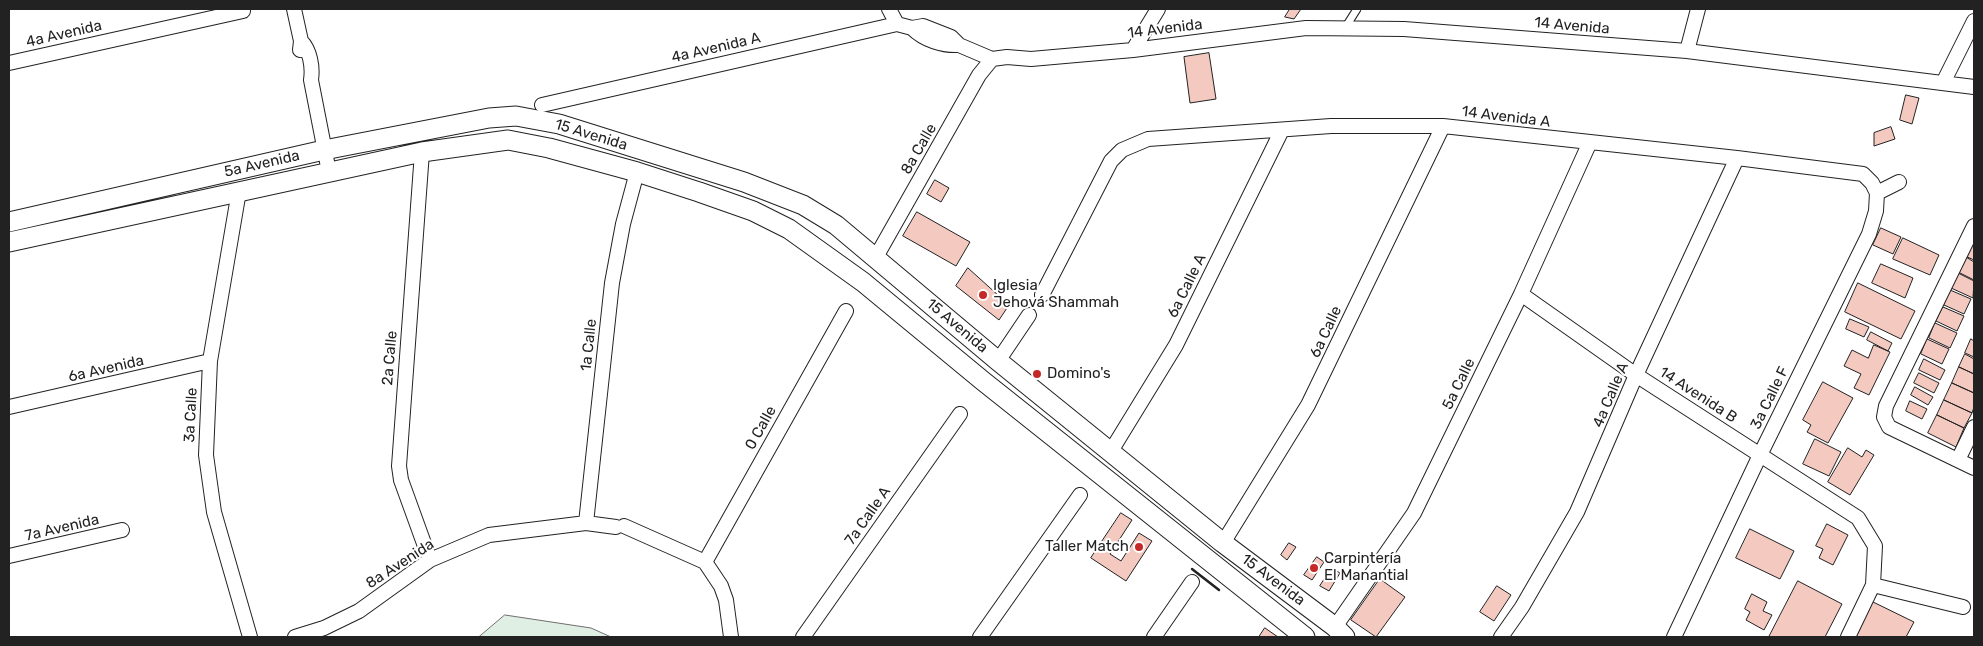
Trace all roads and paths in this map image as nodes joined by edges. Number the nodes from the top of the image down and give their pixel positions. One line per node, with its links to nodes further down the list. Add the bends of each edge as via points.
1 (294, 9): 22 (street, via 312,71 310,80)
2 (889, 9): 8 (street)
3 (1158, 9): 10 (street)
4 (1357, 9): 9 (lane)
5 (1698, 9): 11 (street)
6 (242, 11): 13 (street, 4a Avenida)
7 (1974, 21): 14 (street)
8 (897, 24): 12 (street, 14 Avenida, via 912,28 923,26); 16 (street, 4a Avenida A)
9 (1345, 29): 10 (street, 14 Avenida, via 1306,28); 11 (street, 14 Avenida, via 1404,29)
10 (1133, 50): 12 (street, 14 Avenida)
11 (1686, 51): 14 (street, 14 Avenida)
12 (992, 59): 33 (street, 8a Calle, via 979,75)
13 (9, 63)
14 (1943, 83): 15 (street, 14 Avenida)
15 (1974, 87)
16 (542, 104)
17 (516, 116): 22 (main road, 5a Avenida, via 489,118); 33 (main road, 15 Avenida, via 559,124 744,182 803,205 836,225)
18 (1444, 126): 19 (street, 14 Avenida A, via 1371,124); 21 (street, 14 Avenida A); 51 (street, 6a Calle, via 1308,406)
19 (1282, 130): 35 (street, 14 Avenida A, via 1148,139 1122,150 1111,161); 44 (street, 6a Calle A, via 1176,345)
20 (508, 140): 23 (main road, 5a Avenida); 26 (main road, 15 Avenida)
21 (1590, 142): 24 (street, 14 Avenida A); 34 (street, 5a Calle)
22 (324, 150): 25 (street); 30 (main road, 5a Avenida)
23 (422, 152): 25 (main road, 5a Avenida); 53 (street, 2a Calle, via 399,466)
24 (1737, 158): 29 (street, 14 Avenida A, via 1863,174); 40 (street, 4a Calle A)
25 (329, 172): 28 (main road, 5a Avenida)
26 (637, 172): 49 (street, 1a Calle, via 612,283); 65 (main road, 15 Avenida, via 753,211 814,246)
27 (1899, 182): 29 (street)
28 (239, 191): 32 (main road, 5a Avenida); 39 (street, 3a Calle)
29 (1877, 193): 45 (street, 3a Calle F, via 1876,212 1869,234)
30 (9, 222)
31 (1974, 226): 46 (street, via 1886,406 1884,417 1890,427)
32 (9, 242)
33 (876, 257): 38 (main road, 15 Avenida)
34 (1521, 294): 40 (street, 14 Avenida B); 58 (street, 5a Calle, via 1414,513)
35 (1042, 295)
36 (846, 310): 54 (street, 0 Calle)
37 (1029, 315): 38 (street)
38 (998, 361): 44 (main road, 15 Avenida)
39 (210, 362): 41 (street, 6a Avenida); 59 (street, 3a Calle, via 206,455 214,512)
40 (1636, 374): 45 (street, 14 Avenida B); 66 (street, 4a Calle A, via 1577,512)
41 (9, 408)
42 (960, 414): 62 (street, 7a Calle A)
43 (1974, 427): 46 (street)
44 (1111, 451): 51 (main road, 15 Avenida)
45 (1760, 455): 56 (street, 14 Avenida B, via 1858,518 1876,546); 67 (street, 3a Calle F)
46 (1958, 460): 47 (street)
47 (1974, 468)
48 (1080, 495): 63 (street)
49 (586, 523): 53 (street, 8a Avenida, via 489,535); 54 (street, 8a Avenida, via 620,527)
50 (122, 530): 52 (street, 7a Avenida)
51 (1223, 543): 58 (main road, 15 Avenida)
52 (9, 556)
53 (430, 560): 60 (street, 8a Avenida, via 359,610 324,628)
54 (705, 562): 61 (street, via 726,600)
55 (1192, 582): 64 (street)
56 (1873, 585): 57 (street); 68 (street)
57 (1963, 607)
58 (1340, 632)
59 (250, 637)
60 (295, 637)
61 (731, 637)
62 (803, 637)
63 (980, 637)
64 (1154, 637)
65 (1305, 637)
66 (1501, 637)
67 (1674, 637)
68 (1848, 637)

